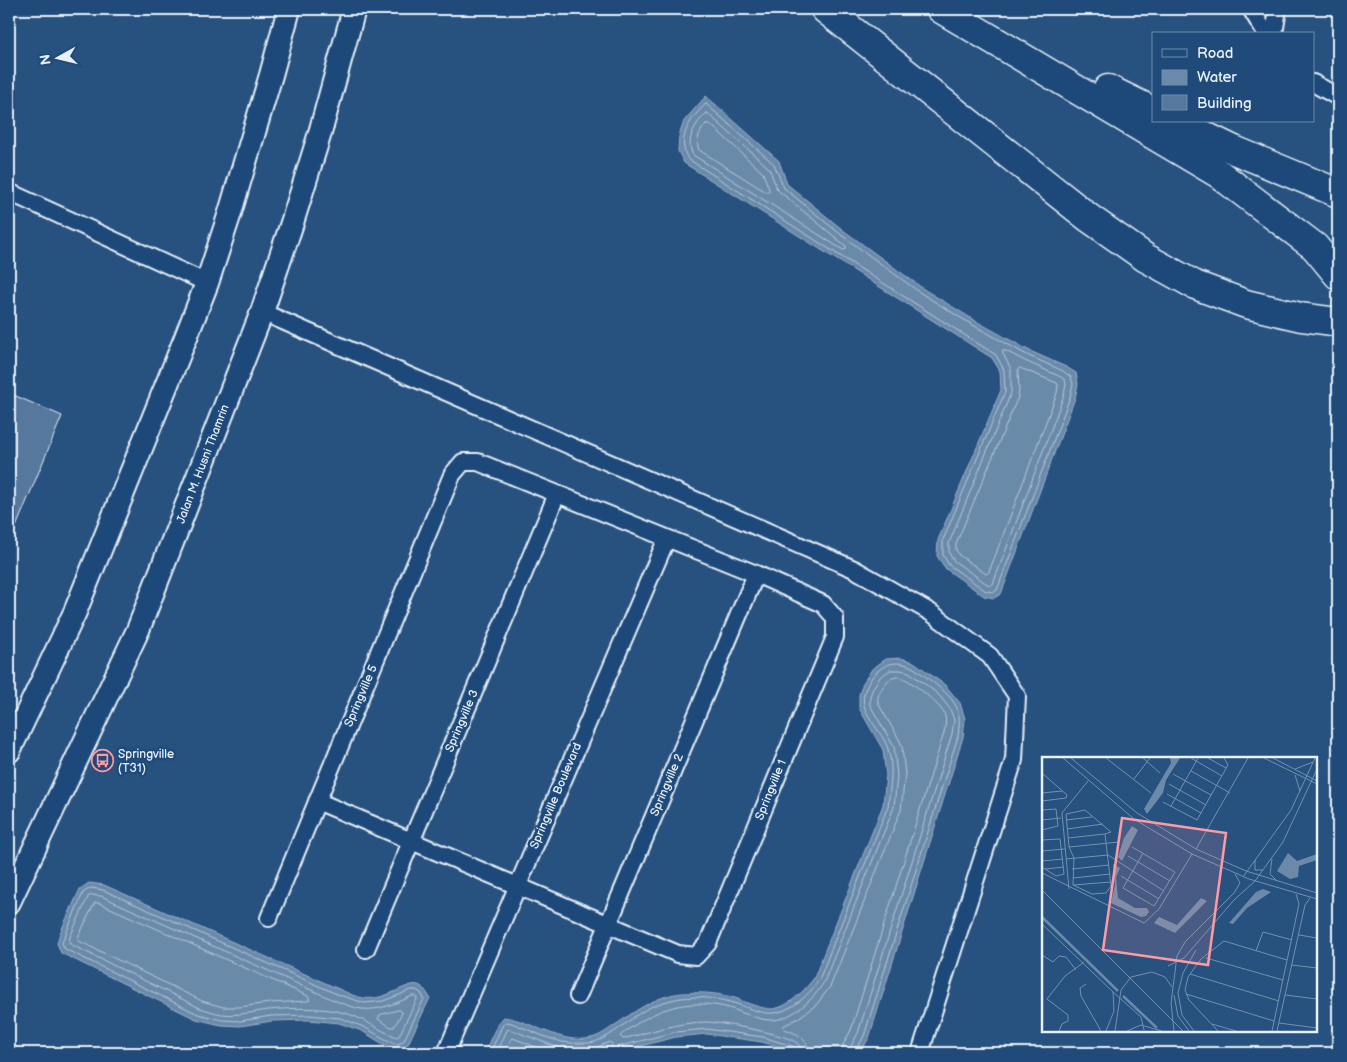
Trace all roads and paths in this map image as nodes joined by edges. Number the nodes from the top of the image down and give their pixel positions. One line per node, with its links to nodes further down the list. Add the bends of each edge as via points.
1 (289, 9): 17 (main road)
2 (354, 9): 18 (main road, Jalan M. Husni Thamrin, via 320,133)
3 (826, 9): 19 (highway, via 1089,218 1146,258 1195,285 1246,304)
4 (941, 9): 16 (highway, via 1219,174 1316,247)
5 (945, 9): 12 (highway)
6 (1250, 9): 8 (street)
7 (1278, 9): 9 (street)
8 (1265, 32)
9 (1274, 32)
10 (1314, 84): 11 (street)
11 (1338, 97)
12 (1152, 111)
13 (1176, 122): 15 (highway)
14 (9, 192): 17 (street)
15 (1338, 194)
16 (1338, 275)
17 (207, 282): 23 (main road, via 75,612)
18 (262, 312): 27 (main road, Jalan M. Husni Thamrin, via 138,630); 33 (street, via 854,569 930,612 990,656 1017,696 1014,760)
19 (1338, 322)
20 (558, 494): 21 (street); 24 (street, Springville 5, via 478,462 463,462 452,475); 25 (street, Springville 3)
21 (667, 538): 22 (street); 26 (street, Springville Boulevard)
22 (756, 574): 29 (street, Springville 2); 29 (street, Springville 1, via 823,604 835,618 835,637 708,944 696,956 678,954)
23 (9, 751)
24 (317, 801): 25 (street); 28 (street, Springville 5)
25 (411, 841): 26 (street); 30 (street, Springville 3)
26 (518, 886): 29 (street); 32 (street, Springville Boulevard)
27 (9, 902)
28 (269, 918)
29 (608, 924): 31 (street, Springville 2)
30 (366, 949)
31 (578, 996)
32 (446, 1053)
33 (920, 1053)

